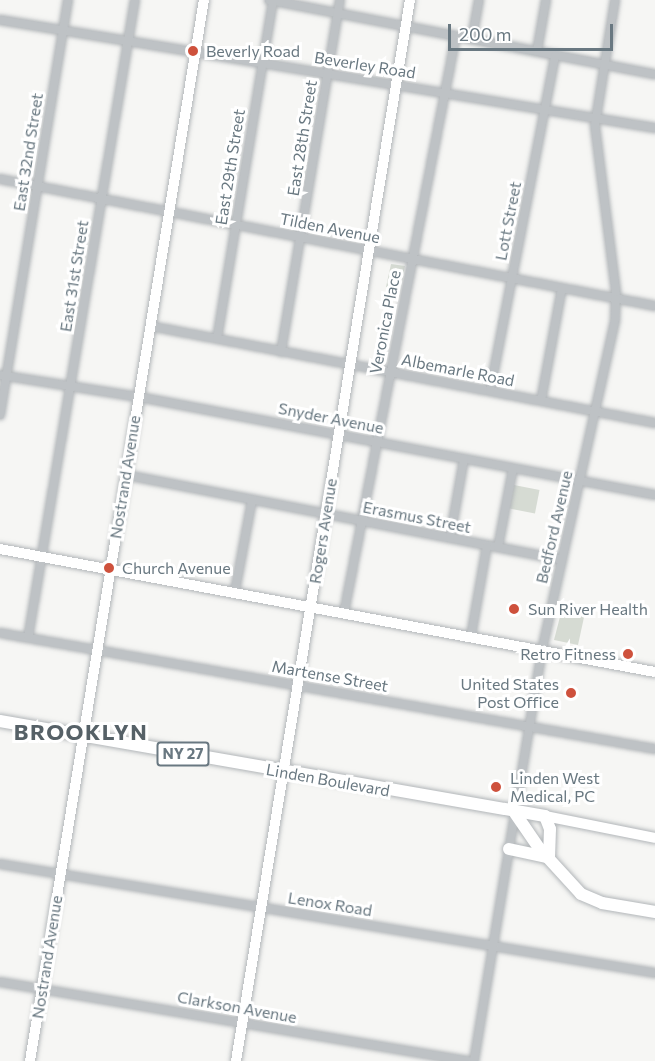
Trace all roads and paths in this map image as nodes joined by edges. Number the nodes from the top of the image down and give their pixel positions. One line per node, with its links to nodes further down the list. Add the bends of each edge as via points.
1 (68, 0): 13 (street, East 32nd Street)
2 (135, 0): 16 (street, East 31st Street)
3 (204, 0): 18 (main road, Nostrand Avenue)
4 (272, 0): 10 (street); 20 (street, East 29th Street)
5 (340, 0): 10 (street, East 28th Street)
6 (410, 0): 12 (main road, Rogers Avenue)
7 (479, 0): 15 (street)
8 (546, 0): 17 (street)
9 (615, 0): 21 (street, Bedford Avenue)
10 (338, 12): 12 (street); 22 (street, East 28th Street)
11 (0, 20): 13 (street, Beverley Road)
12 (406, 26): 14 (street); 24 (main road, Rogers Avenue)
13 (63, 30): 16 (street, Beverley Road); 30 (street, East 32nd Street)
14 (456, 36): 15 (street); 25 (street, Veronica Place)
15 (472, 39): 17 (street)
16 (128, 41): 18 (street, Beverley Road); 31 (street, East 31st Street)
17 (537, 51): 19 (street)
18 (195, 52): 20 (street, Beverley Road); 32 (main road, Nostrand Avenue)
19 (555, 56): 21 (street); 26 (street, Lott Street)
20 (263, 63): 22 (street, Beverley Road); 33 (street, East 29th Street)
21 (604, 65): 23 (street); 27 (street, Bedford Avenue)
22 (327, 74): 24 (street, Beverley Road); 34 (street, East 28th Street)
23 (655, 74)
24 (396, 85): 25 (street, Beverley Road); 35 (main road, Rogers Avenue)
25 (445, 93): 26 (street, Beverley Road); 36 (street, Veronica Place)
26 (545, 109): 27 (street, Beverley Road); 37 (street, Lott Street)
27 (596, 117): 28 (street, Beverley Road); 39 (street, Bedford Avenue, via 596,145)
28 (655, 128)
29 (0, 179): 30 (street, Tilden Avenue)
30 (38, 186): 31 (street, Tilden Avenue); 46 (street, East 32nd Street)
31 (102, 199): 32 (street, Tilden Avenue); 47 (street, East 31st Street)
32 (169, 212): 33 (street, Tilden Avenue); 41 (main road, Nostrand Avenue)
33 (236, 225): 34 (street, Tilden Avenue); 42 (street, East 29th Street)
34 (301, 237): 35 (street, Tilden Avenue); 43 (street, East 28th Street)
35 (369, 251): 36 (street, Tilden Avenue); 44 (main road, Rogers Avenue)
36 (412, 259): 37 (street, Tilden Avenue); 45 (street, Veronica Place)
37 (512, 278): 38 (street, Tilden Avenue); 48 (street, Lott Street)
38 (562, 288): 39 (street, Tilden Avenue); 50 (street)
39 (616, 299): 40 (street, Tilden Avenue); 51 (street, Bedford Avenue, via 614,328)
40 (655, 306)
41 (150, 326): 42 (street, Albemarle Road); 49 (main road, Nostrand Avenue)
42 (217, 339): 43 (street, Albemarle Road)
43 (282, 352): 44 (street, Albemarle Road)
44 (350, 364): 45 (street, Albemarle Road); 54 (main road, Rogers Avenue)
45 (390, 372): 48 (street, Albemarle Road); 55 (street, Veronica Place)
46 (3, 375): 47 (street, Snyder Avenue); 52 (street, East 32nd Street)
47 (71, 386): 49 (street, Snyder Avenue); 68 (street, East 31st Street)
48 (490, 391): 50 (street, Albemarle Road)
49 (139, 397): 54 (street, Snyder Avenue); 58 (main road, Nostrand Avenue)
50 (541, 401): 51 (street, Albemarle Road)
51 (595, 411): 53 (street, Albemarle Road); 59 (street, Bedford Avenue)
52 (0, 415)
53 (655, 423)
54 (339, 435): 55 (street, Snyder Avenue); 62 (main road, Rogers Avenue)
55 (377, 442): 56 (street, Snyder Avenue); 63 (street, Veronica Place)
56 (464, 459): 57 (street, Snyder Avenue); 64 (street)
57 (513, 468): 59 (street, Snyder Avenue); 66 (street)
58 (126, 476): 61 (street, Erasmus Street); 70 (main road, Nostrand Avenue)
59 (580, 481): 60 (street, Snyder Avenue); 69 (street, Bedford Avenue)
60 (655, 495)
61 (252, 500): 62 (street, Erasmus Street); 71 (street)
62 (326, 515): 63 (street, Erasmus Street); 72 (main road, Rogers Avenue)
63 (362, 521): 64 (street, Erasmus Street); 73 (street, Veronica Place)
64 (450, 538): 65 (street, Erasmus Street)
65 (487, 545): 66 (street, Erasmus Street); 75 (street)
66 (498, 547): 69 (street, Erasmus Street)
67 (0, 549): 68 (main road)
68 (43, 557): 70 (main road); 76 (street, East 31st Street)
69 (562, 560): 78 (street, Bedford Avenue)
70 (110, 569): 71 (main road); 77 (main road, Nostrand Avenue)
71 (235, 591): 72 (main road)
72 (310, 606): 73 (main road); 80 (main road, Rogers Avenue)
73 (344, 613): 75 (main road)
74 (0, 633): 76 (street, Martense Street)
75 (471, 636): 78 (main road)
76 (28, 638): 77 (street, Martense Street)
77 (97, 650): 80 (street, Martense Street); 83 (main road, Nostrand Avenue)
78 (542, 650): 79 (main road); 82 (street, Bedford Avenue)
79 (655, 672)
80 (298, 686): 82 (street, Martense Street); 85 (main road, Rogers Avenue)
81 (0, 722): 83 (highway, Linden Boulevard / NY 27)
82 (528, 727): 84 (street, Martense Street); 86 (street, Bedford Avenue)
83 (83, 736): 85 (highway, Linden Boulevard / NY 27); 92 (main road, Nostrand Avenue)
84 (655, 749)
85 (283, 772): 86 (highway, Linden Boulevard / NY 27); 93 (main road, Rogers Avenue)
86 (515, 813): 87 (highway, Linden Boulevard / NY 27); 89 (street, Bedford Avenue); 90 (highway)
87 (544, 816): 88 (main road, Linden Boulevard); 90 (highway, via 550,829)
88 (655, 838)
89 (509, 849): 90 (highway); 95 (street, Bedford Avenue)
90 (549, 858): 94 (highway, via 591,900)
91 (0, 864): 92 (street, Lenox Road)
92 (60, 874): 93 (street, Lenox Road); 98 (main road, Nostrand Avenue)
93 (261, 907): 95 (street, Lenox Road); 99 (main road, Rogers Avenue)
94 (655, 912)
95 (493, 946): 96 (street, Lenox Road); 103 (street, Bedford Avenue)
96 (655, 973)
97 (0, 982): 98 (street, Clarkson Avenue)
98 (41, 990): 99 (street, Clarkson Avenue); 100 (main road, Nostrand Avenue)
99 (242, 1023): 101 (main road, Rogers Avenue); 102 (street, Clarkson Avenue)
100 (30, 1061)
101 (236, 1061)
102 (469, 1061)
103 (474, 1061)

